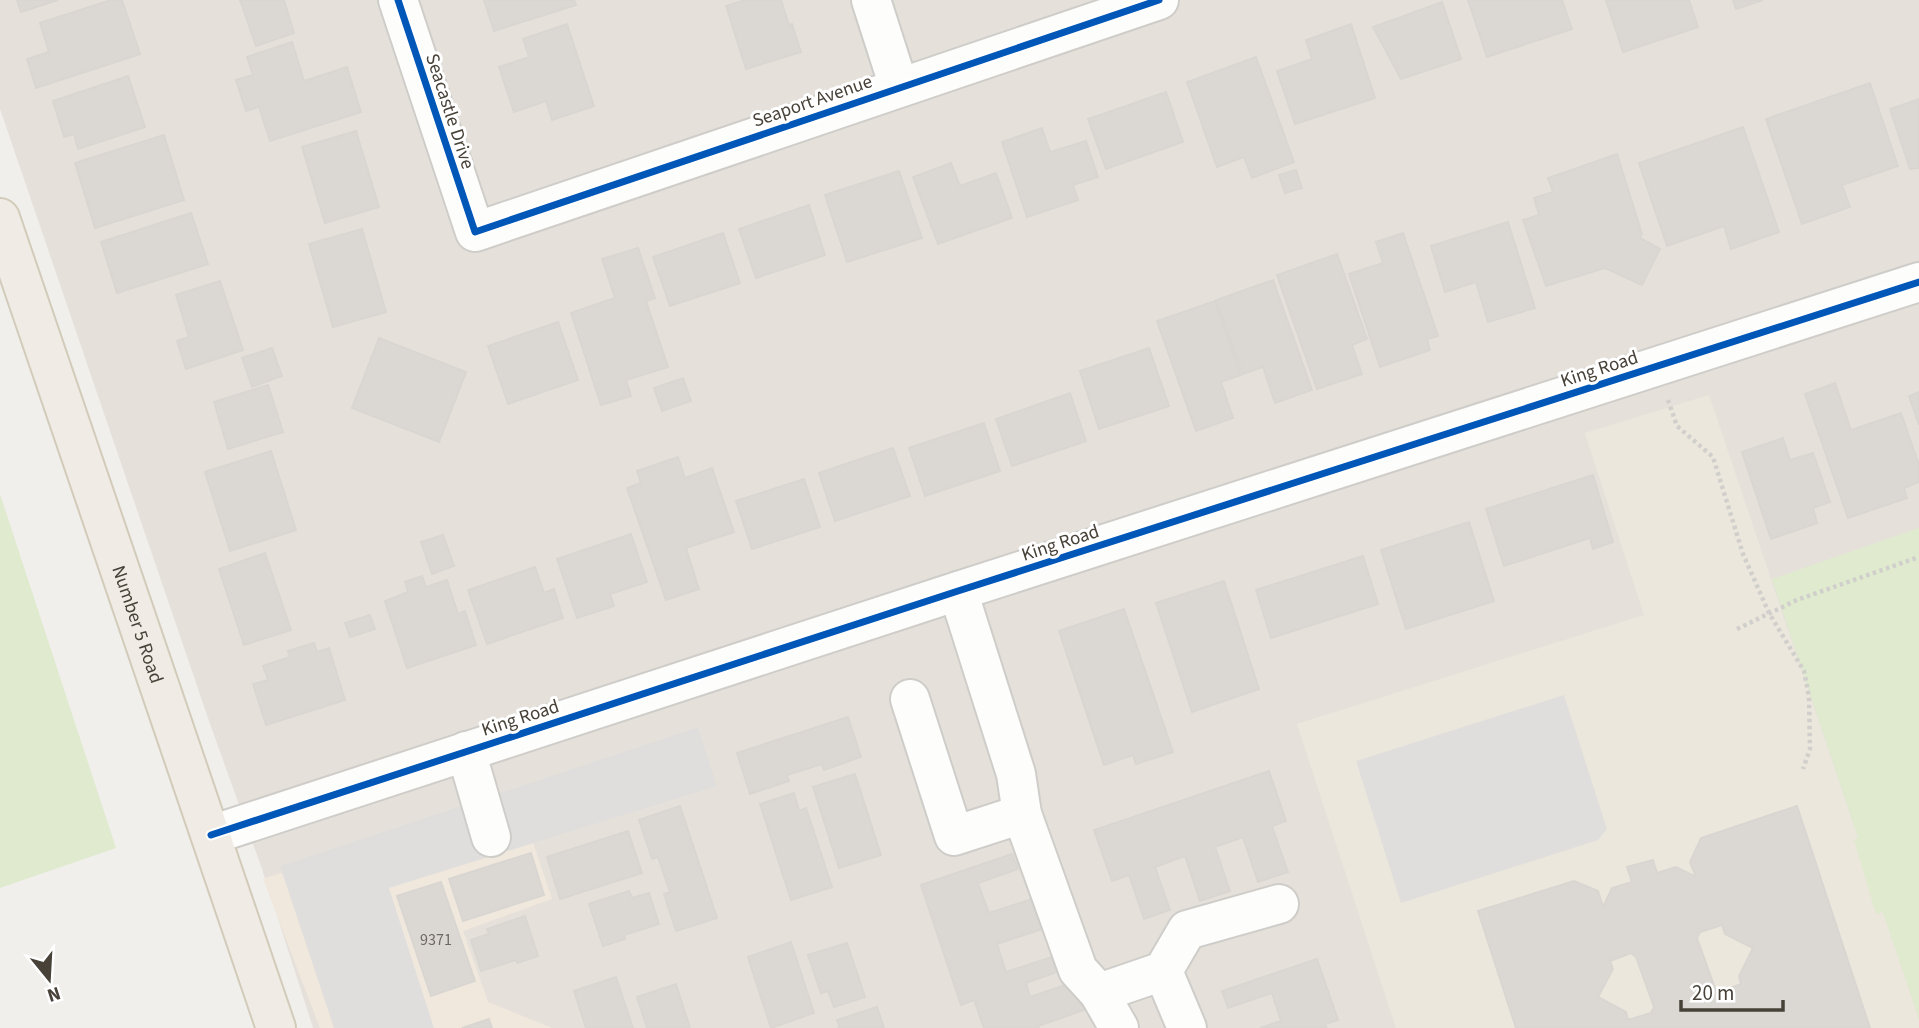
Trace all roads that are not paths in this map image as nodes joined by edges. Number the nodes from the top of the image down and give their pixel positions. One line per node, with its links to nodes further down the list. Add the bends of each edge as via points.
1 (398, 0): 6 (street, Seacastle Drive)
2 (871, 0): 4 (street)
3 (1138, 3): 4 (street, Seaport Avenue)
4 (899, 87): 6 (street, Seaport Avenue)
5 (0, 218): 12 (main road, Number 5 Road)
6 (475, 232)
7 (1919, 282): 8 (street, King Road)
8 (958, 591): 10 (street, King Road); 11 (street, via 1016,774)
9 (910, 699): 11 (street, via 954,836)
10 (466, 751): 12 (street, King Road); 13 (street)
11 (1022, 814): 16 (street, via 1078,970)
12 (211, 835): 17 (main road, Number 5 Road)
13 (491, 837)
14 (1279, 904): 15 (street, via 1187,930)
15 (1163, 971): 16 (street); 19 (street)
16 (1099, 993): 18 (street)
17 (275, 1028)
18 (1119, 1028)
19 (1187, 1028)

